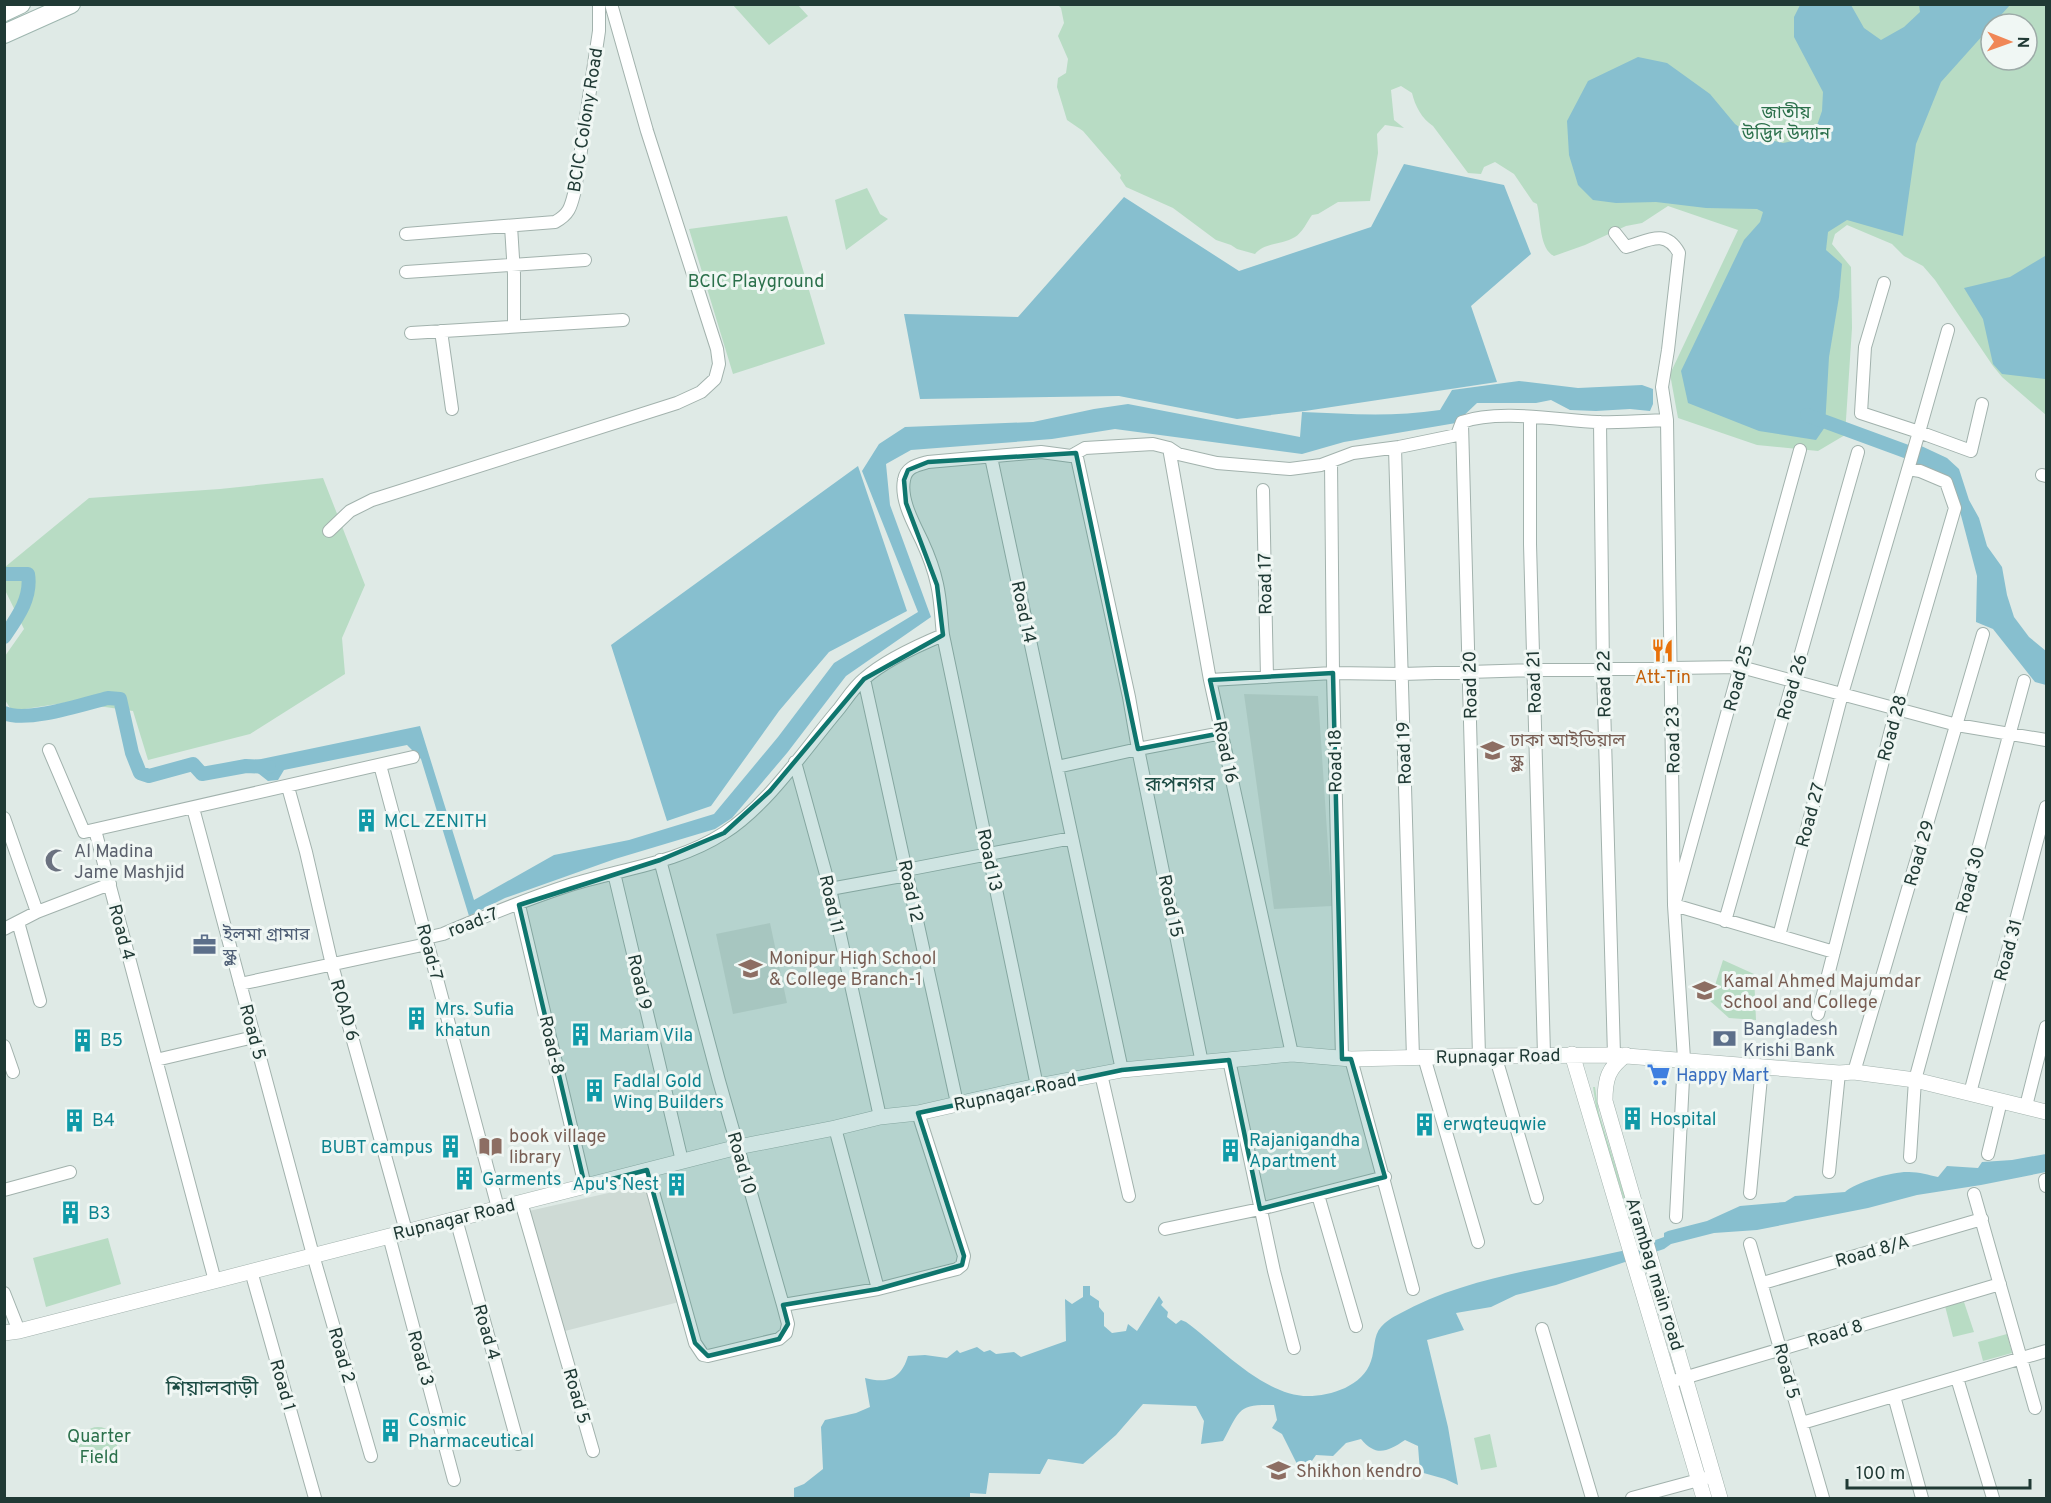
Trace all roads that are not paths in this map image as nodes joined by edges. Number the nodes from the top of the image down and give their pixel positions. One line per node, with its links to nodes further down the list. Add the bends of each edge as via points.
1 (21, 4): 5 (main road)
2 (71, 4): 6 (main road)
3 (599, 4): 7 (street, BCIC Colony Road, via 599,31 572,204 565,217 555,222)
4 (612, 4): 35 (street, via 647,131 712,331 719,364 715,379 677,404 372,500 350,511)
5 (4, 12)
6 (4, 34)
7 (511, 226): 9 (street, BCIC Colony Road); 11 (street)
8 (1615, 233): 22 (street, Road 23, via 1626,247 1662,237 1673,242 1679,253 1662,387)
9 (406, 234)
10 (585, 260): 11 (street)
11 (513, 264): 12 (street); 15 (street)
12 (406, 272)
13 (1884, 284): 25 (street, via 1865,347 1861,414)
14 (623, 320): 15 (street)
15 (514, 326): 17 (street)
16 (1948, 330): 25 (street, Road 27)
17 (441, 331): 18 (street); 20 (street)
18 (411, 333)
19 (1982, 404): 25 (street, via 1971,451)
20 (452, 409)
21 (1530, 418): 23 (street, via 1475,417); 24 (street); 40 (street, Road 21)
22 (1667, 420): 24 (street); 39 (street, Road 23)
23 (1462, 422): 27 (street, Road 13, via 1457,435); 42 (street, Road 20)
24 (1600, 422): 41 (street, Road 22)
25 (1918, 435): 33 (street, Road 27)
26 (1169, 448): 30 (street, Road 13, via 1153,444 1085,448); 32 (street, Road 13, via 1217,464 1290,469); 47 (street, Road 16)
27 (1395, 448): 32 (street, Road 13, via 1353,453); 44 (street, Road 19)
28 (1800, 450): 38 (street, Road 25)
29 (1858, 452): 48 (street, Road 26)
30 (1076, 453): 31 (street, Road 13); 56 (street, Road 15)
31 (991, 457): 37 (street, Road 13, via 916,465 908,470 904,480 906,503 937,585); 61 (street, Road 14)
32 (1331, 462): 43 (street, Road 18)
33 (1908, 469): 50 (street, Road 27); 51 (street, Road 28, via 1946,482 1955,508)
34 (1263, 490): 45 (street, Road 17)
35 (329, 531)
36 (1983, 634): 52 (street, Road 29)
37 (943, 635): 46 (street, road-7, via 913,648); 68 (street, Road 13)
38 (1741, 667): 39 (street); 48 (street); 75 (street, Road 25)
39 (1672, 668): 41 (street); 75 (street, Road 23)
40 (1533, 669): 41 (street); 42 (street); 93 (street, Road 21)
41 (1603, 669): 94 (street, Road 22)
42 (1470, 671): 44 (street); 95 (street, Road 20)
43 (1333, 673): 44 (street); 45 (street); 97 (street, Road 18)
44 (1402, 674): 96 (street, Road 19)
45 (1267, 677): 47 (street)
46 (864, 679): 59 (street, road-7); 71 (street, Road 12)
47 (1210, 680): 53 (street, Road 16)
48 (1793, 681): 50 (street); 77 (street, Road 26)
49 (2024, 681): 54 (street, Road 30)
50 (1842, 694): 51 (street); 80 (street, Road 27)
51 (1896, 710): 52 (street); 82 (street, Road 28)
52 (1957, 725): 54 (street); 105 (street, Road 29)
53 (1222, 733): 56 (street); 90 (street, Road 16)
54 (2010, 734): 55 (street); 107 (street, Road 30)
55 (2046, 740)
56 (1138, 748): 61 (street); 101 (street, Road 15)
57 (50, 750): 66 (street, via 84,832)
58 (413, 757): 60 (street)
59 (795, 762): 69 (street, road-7, via 746,816 724,833); 73 (street, Road 11)
60 (380, 765): 62 (street); 81 (street, Road-7)
61 (1057, 767): 67 (street, Road 14)
62 (288, 787): 64 (street); 83 (street, ROAD 6)
63 (2046, 807): 109 (street, Road 31)
64 (193, 808): 66 (street); 84 (street, Road 5)
65 (4, 818): 76 (street)
66 (95, 830): 72 (street, Road 4)
67 (1071, 838): 68 (street); 103 (street)
68 (989, 854): 71 (street); 108 (street, Road 13)
69 (660, 860): 70 (street, road-7); 117 (street, Road 10)
70 (614, 873): 74 (street, road-7); 120 (street, Road 9)
71 (907, 873): 73 (street); 111 (street, Road 12)
72 (110, 884): 76 (street); 99 (street, Road 4)
73 (830, 889): 115 (street, Road 11)
74 (519, 905): 81 (street, road-7); 125 (street, Road-8)
75 (1674, 905): 77 (street); 98 (street, Road 23)
76 (37, 912): 78 (street)
77 (1725, 921): 80 (street)
78 (18, 922): 79 (street); 85 (street)
79 (4, 929)
80 (1779, 936): 82 (street)
81 (427, 941): 83 (street, road-7); 133 (street, Road-7)
82 (1834, 952): 86 (street, Road 28)
83 (332, 965): 84 (street, road-7); 139 (street, ROAD 6)
84 (240, 984): 88 (street, Road 5)
85 (40, 1001)
86 (1818, 1014)
87 (2046, 1027): 112 (street)
88 (254, 1036): 99 (street); 143 (street, Road 5)
89 (4, 1046): 104 (street)
90 (1292, 1054): 97 (street, Rupnagar Road); 100 (street, Rupnagar Road)
91 (1572, 1054): 93 (street, Rupnagar Road); 94 (street, Rupnagar Road); 145 (street, Arambag main road)
92 (1495, 1055): 93 (street, Rupnagar Road); 95 (street, Rupnagar Road); 131 (street)
93 (1544, 1055)
94 (1620, 1055): 98 (street, Rupnagar Road); 144 (street, Arambag main road, via 1608,1072 1605,1101)
95 (1479, 1056): 96 (street, Rupnagar Road)
96 (1419, 1057): 97 (street, Rupnagar Road); 141 (street, Road 19)
97 (1347, 1059): 124 (street, Road 18)
98 (1684, 1059): 102 (street, Rupnagar Road); 135 (street, Road 23)
99 (156, 1060): 147 (street, Road 4)
100 (1229, 1060): 101 (street, Rupnagar Road); 134 (street)
101 (1202, 1063): 103 (street, Rupnagar Road)
102 (1762, 1067): 105 (street, Rupnagar Road); 127 (street)
103 (1122, 1070): 106 (street, Rupnagar Road)
104 (13, 1072)
105 (1847, 1073): 107 (street, Rupnagar Road); 123 (street, Road 29)
106 (1101, 1074): 108 (street, Rupnagar Road); 130 (street)
107 (1915, 1080): 109 (street, Rupnagar Road); 119 (street, Road 30)
108 (1037, 1086): 111 (street, Rupnagar Road)
109 (1970, 1093): 110 (street, Rupnagar Road)
110 (2001, 1101): 112 (street, Rupnagar Road); 118 (street)
111 (957, 1103): 114 (street, Rupnagar Road)
112 (2025, 1106): 113 (street, Rupnagar Road)
113 (2046, 1112)
114 (918, 1113): 115 (street, Rupnagar Road); 150 (street, via 964,1256 962,1265)
115 (880, 1117): 116 (street, Rupnagar Road)
116 (835, 1128): 117 (street, Rupnagar Road); 150 (street)
117 (738, 1147): 120 (street, Rupnagar Road); 153 (street, Road 10)
118 (1988, 1154)
119 (1910, 1157)
120 (682, 1161): 121 (street, Rupnagar Road)
121 (647, 1170): 125 (street, Rupnagar Road); 153 (street, Road 10, via 695,1343 703,1354 779,1339 788,1324)
122 (70, 1172): 126 (street)
123 (1829, 1172)
124 (1385, 1177): 129 (street); 151 (street, Road 18)
125 (585, 1186): 132 (street, Rupnagar Road)
126 (4, 1190)
127 (1750, 1193)
128 (1974, 1194): 137 (street)
129 (1318, 1195): 134 (street); 154 (street)
130 (1129, 1196)
131 (1537, 1198)
132 (521, 1202): 133 (street, Rupnagar Road); 169 (street, Road 5)
133 (498, 1208): 136 (street, Rupnagar Road)
134 (1260, 1209): 138 (street); 158 (street)
135 (1676, 1217)
136 (456, 1219): 139 (street, Rupnagar Road); 168 (street, Road 4)
137 (1982, 1220): 148 (street, Road 8/A); 149 (street)
138 (1165, 1229)
139 (406, 1231): 140 (street, Rupnagar Road)
140 (389, 1236): 143 (street, Rupnagar Road); 172 (street, Road 3)
141 (1478, 1242)
142 (1750, 1244): 148 (street, Road 5)
143 (313, 1256): 146 (street, Rupnagar Road); 170 (street, Road 2)
144 (1652, 1262): 145 (street); 162 (street, Arambag main road)
145 (1634, 1266): 164 (street, Arambag main road)
146 (251, 1271): 147 (street, Rupnagar Road); 174 (street, Road 1)
147 (214, 1281): 156 (street, Rupnagar Road)
148 (1763, 1283): 159 (street, Road 5)
149 (2000, 1284): 159 (street, Road 8); 161 (street)
150 (878, 1288): 153 (street)
151 (1413, 1289)
152 (4, 1293): 156 (street)
153 (783, 1305)
154 (1356, 1326)
155 (1542, 1329): 175 (street)
156 (12, 1332): 157 (street, Rupnagar Road)
157 (4, 1339)
158 (1294, 1348)
159 (1781, 1349): 162 (street, Road 8); 167 (street, Road 5)
160 (2046, 1352): 161 (street)
161 (2020, 1358): 163 (street); 166 (street)
162 (1686, 1377): 164 (street, Road 8); 171 (street, Arambag main road)
163 (1957, 1378): 165 (street); 181 (street)
164 (1670, 1382): 173 (street, Arambag main road)
165 (1894, 1396): 167 (street); 180 (street)
166 (2035, 1408)
167 (1802, 1423): 179 (street, Road 5)
168 (518, 1444)
169 (593, 1451)
170 (371, 1455)
171 (1713, 1476): 173 (street); 178 (street, Arambag main road)
172 (454, 1480)
173 (1698, 1480): 176 (street); 177 (street, Arambag main road)
174 (315, 1498)
175 (1592, 1498)
176 (1632, 1498)
177 (1704, 1498)
178 (1720, 1498)
179 (1823, 1498)
180 (1922, 1498)
181 (1993, 1498)

